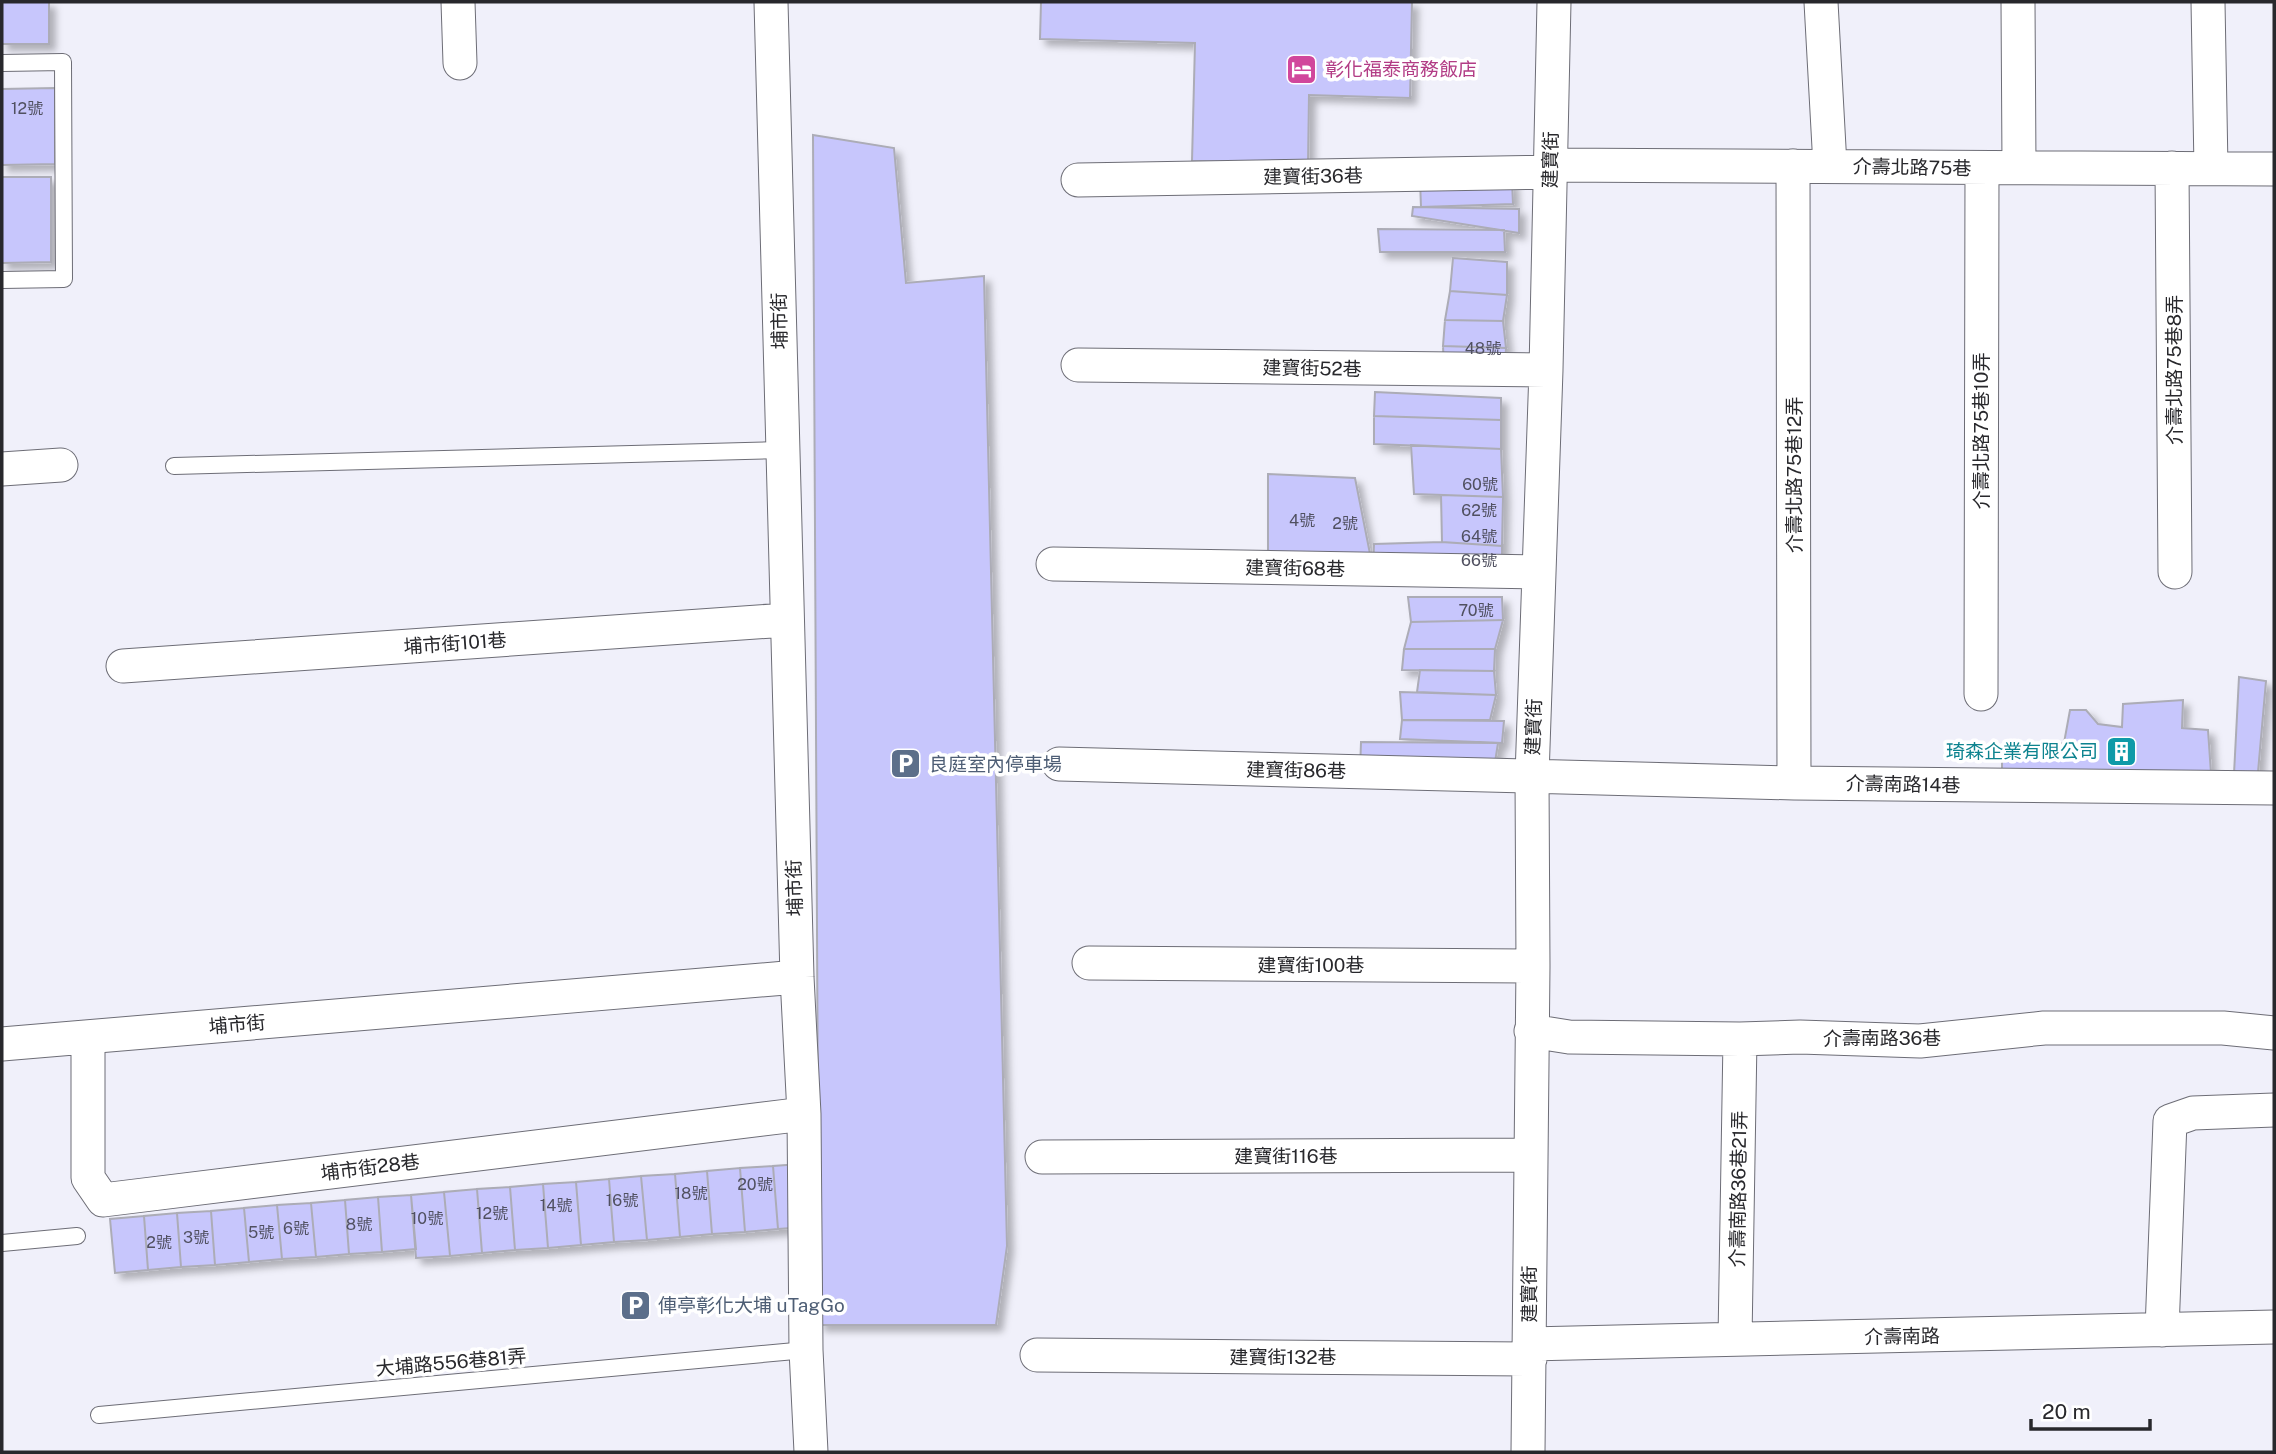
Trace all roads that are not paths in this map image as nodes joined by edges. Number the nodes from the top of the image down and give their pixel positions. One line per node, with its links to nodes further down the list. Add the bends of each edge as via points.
1 (458, 2): 8 (street)
2 (771, 2): 21 (street, 埔市街)
3 (1554, 2): 15 (street, 建寶街)
4 (1821, 2): 10 (street)
5 (2018, 2): 11 (street)
6 (2208, 2): 14 (street)
7 (2, 63): 18 (lane, via 63,62 64,279)
8 (460, 63)
9 (1793, 166): 10 (street, 介壽北路75巷); 15 (street, 介壽北路75巷); 33 (street, 介壽北路75巷12弄)
10 (1830, 166): 12 (street, 介壽北路75巷)
11 (2019, 166): 12 (street, 介壽北路75巷); 13 (street, 介壽北路75巷)
12 (1982, 168): 30 (street, 介壽北路75巷10弄)
13 (2172, 168): 14 (street, 介壽北路75巷); 27 (street, 介壽北路75巷8弄)
14 (2211, 168): 16 (street, 介壽北路75巷)
15 (1549, 169): 17 (street, 建寶街36巷); 20 (street, 建寶街)
16 (2274, 169)
17 (1078, 180)
18 (2, 280)
19 (1078, 365): 20 (street, 建寶街52巷)
20 (1546, 370): 26 (street, 建寶街)
21 (782, 450): 23 (lane); 28 (street, 埔市街)
22 (61, 465): 24 (street)
23 (173, 466)
24 (2, 469)
25 (1053, 564): 26 (street, 建寶街68巷)
26 (1538, 572): 32 (street, 建寶街)
27 (2175, 572)
28 (786, 620): 29 (street, 埔市街101巷); 37 (street, 埔市街)
29 (123, 666)
30 (1981, 694)
31 (1059, 764): 32 (street, 建寶街86巷)
32 (1532, 776): 33 (street, 介壽南路14巷); 36 (street, 建寶街)
33 (1794, 783): 34 (street, 介壽南路14巷)
34 (2274, 788)
35 (1089, 963): 36 (street, 建寶街100巷)
36 (1533, 966): 38 (street, 建寶街)
37 (797, 977): 40 (street, 埔市街); 44 (street)
38 (1531, 1031): 41 (street, 介壽南路36巷, via 1569,1037); 45 (street, 建寶街)
39 (2274, 1032): 41 (street, 介壽南路36巷, via 2044,1028 1920,1041)
40 (88, 1037): 42 (street, 埔市街); 44 (street, 埔市街28巷, via 88,1178 103,1200)
41 (1740, 1040): 51 (street, 介壽南路36巷21弄)
42 (2, 1044)
43 (2274, 1110): 50 (street, via 2193,1113 2170,1121)
44 (804, 1114): 52 (street)
45 (1530, 1155): 46 (street, 建寶街116巷); 53 (street, 建寶街)
46 (1042, 1157)
47 (77, 1236): 48 (lane)
48 (2, 1243)
49 (2274, 1327): 50 (street, 介壽南路)
50 (2162, 1329): 51 (street, 介壽南路)
51 (1735, 1339): 53 (street, 介壽南路)
52 (806, 1350): 55 (lane, 大埔路556巷81弄); 56 (street)
53 (1529, 1352): 54 (street, 建寶街132巷); 57 (street, 建寶街)
54 (1037, 1355)
55 (99, 1415)
56 (811, 1452)
57 (1528, 1452)

